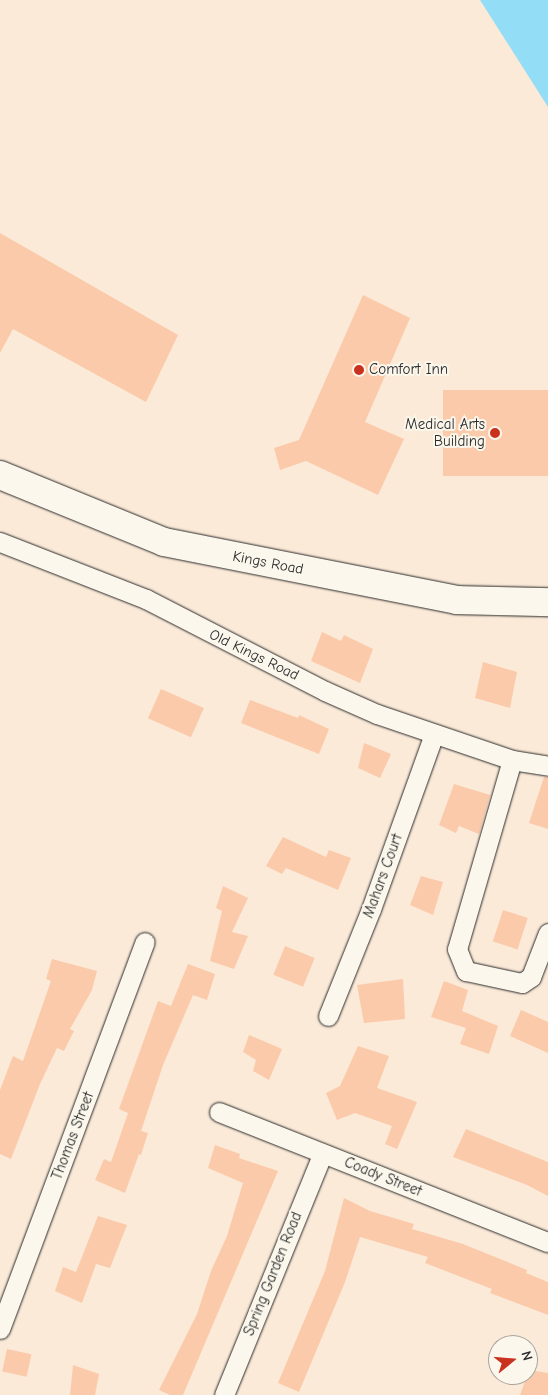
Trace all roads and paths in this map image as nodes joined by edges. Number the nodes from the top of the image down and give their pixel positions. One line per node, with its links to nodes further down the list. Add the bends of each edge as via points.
1 (1, 479): 3 (main road, Kings Road, via 164,542 456,600)
2 (0, 542): 4 (street, Old Kings Road, via 108,582 182,616 325,691)
3 (548, 602)
4 (434, 734): 5 (street, Old Kings Road); 9 (street, Mahars Court, via 369,916)
5 (512, 760): 6 (street, Old Kings Road); 7 (street, via 457,949 466,971 522,983 531,977)
6 (548, 766)
7 (548, 933)
8 (145, 942): 13 (street, Thomas Street)
9 (328, 1016)
10 (219, 1112): 11 (street, Coady Street)
11 (323, 1153): 12 (street, Coady Street); 14 (street, Spring Garden Road)
12 (548, 1242)
13 (0, 1329)
14 (224, 1395)

